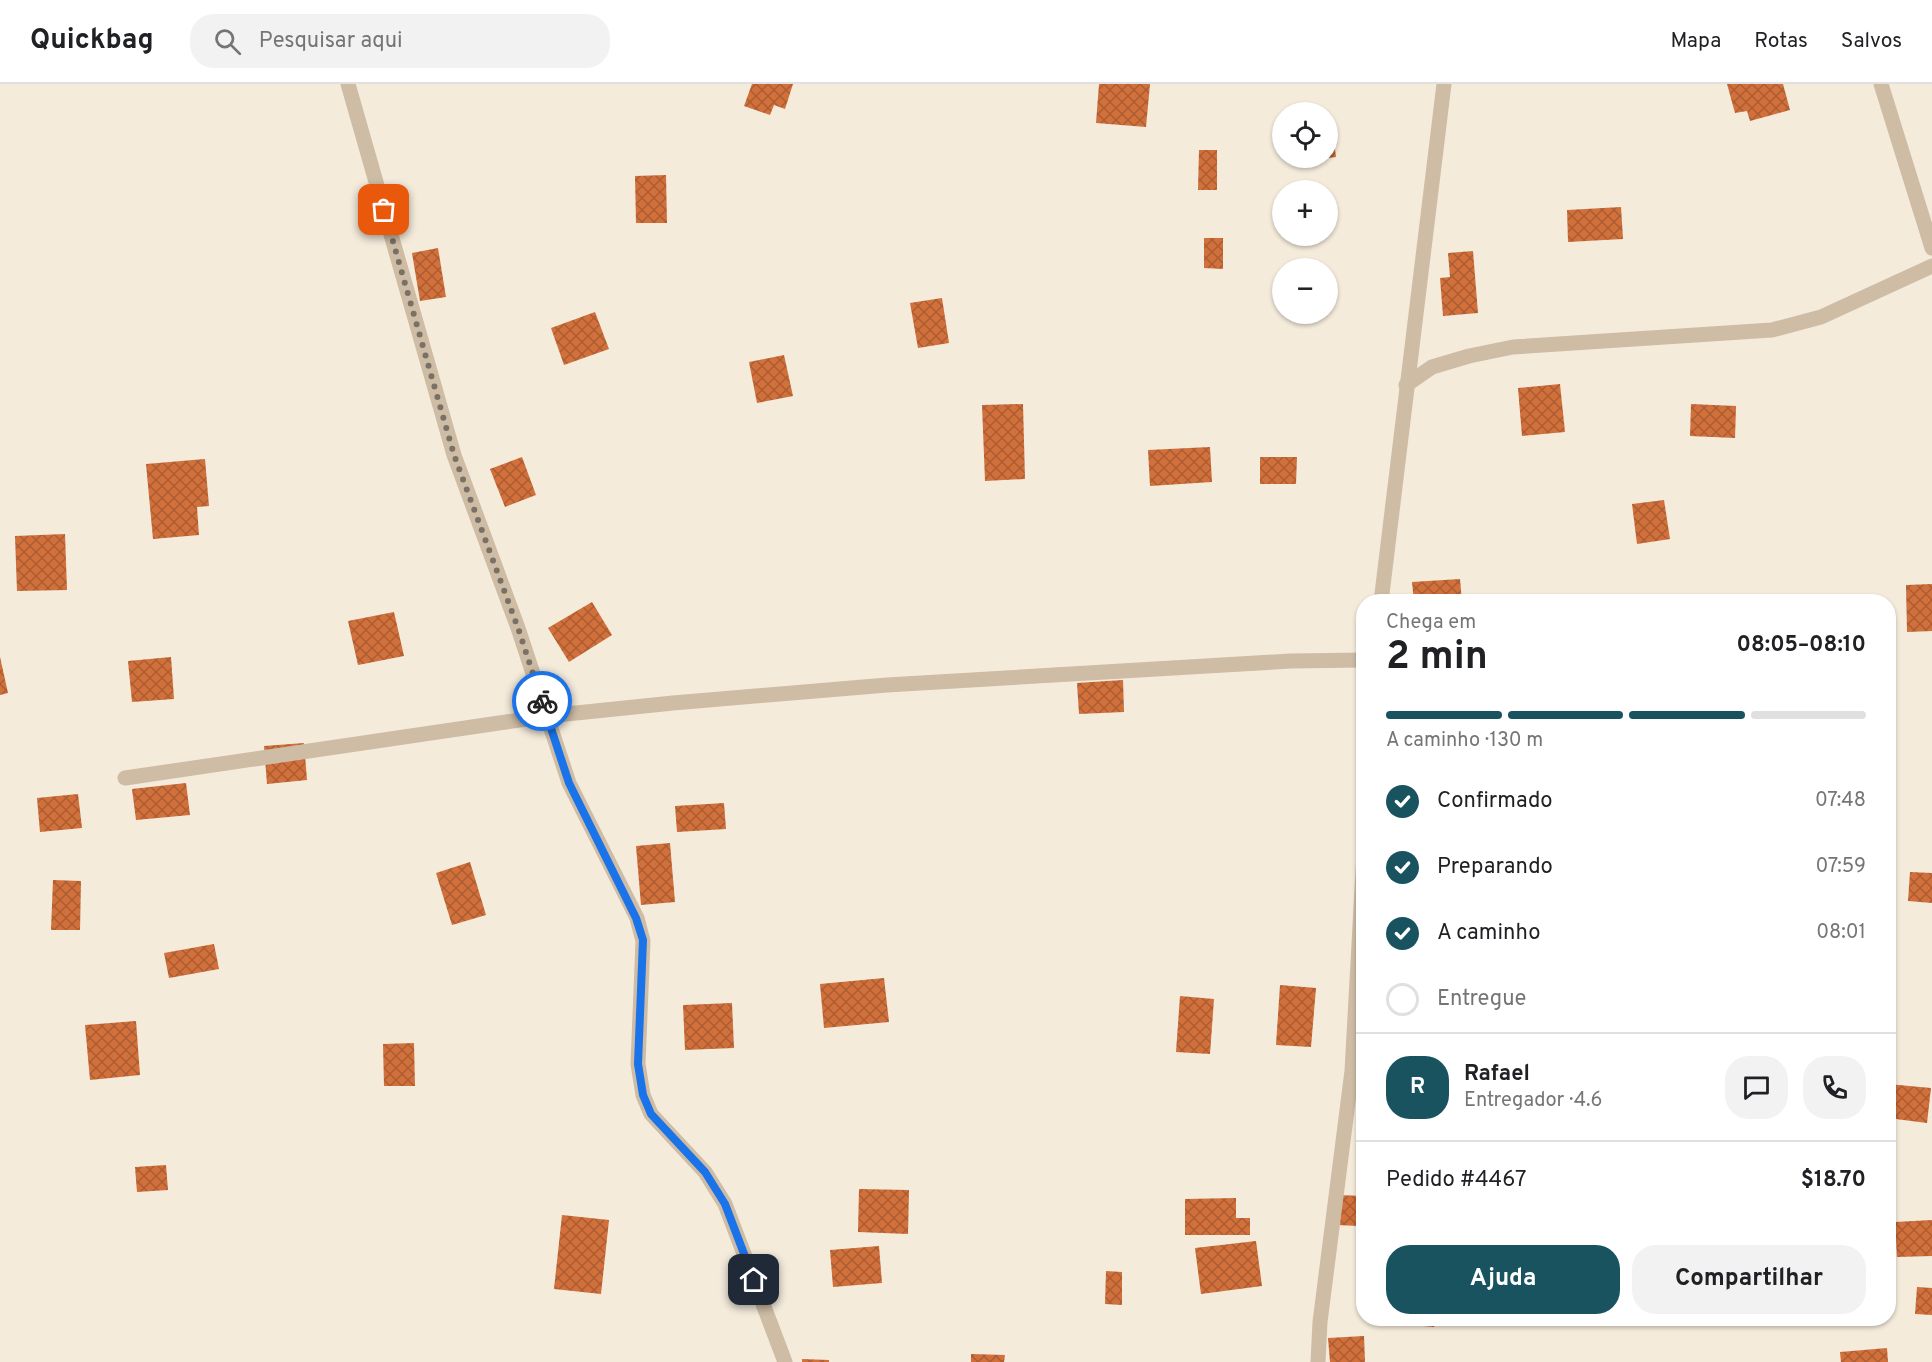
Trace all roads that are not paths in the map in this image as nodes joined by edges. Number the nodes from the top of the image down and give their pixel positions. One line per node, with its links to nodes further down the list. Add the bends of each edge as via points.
1 (348, 84): 9 (street, via 454,455)
2 (1444, 84): 6 (street)
3 (1881, 84): 4 (street)
4 (1932, 248)
5 (1932, 266): 6 (street, via 1821,317 1772,330 1513,347 1432,367)
6 (1406, 385): 7 (street)
7 (1382, 594)
8 (1356, 660): 9 (street, via 887,685)
9 (547, 716): 10 (street); 12 (street, via 569,783 636,918 643,940 638,1064 643,1095 651,1114 705,1172 725,1204)
10 (125, 778)
11 (1356, 998): 13 (street, via 1352,1071)
12 (785, 1362)
13 (1318, 1362)

